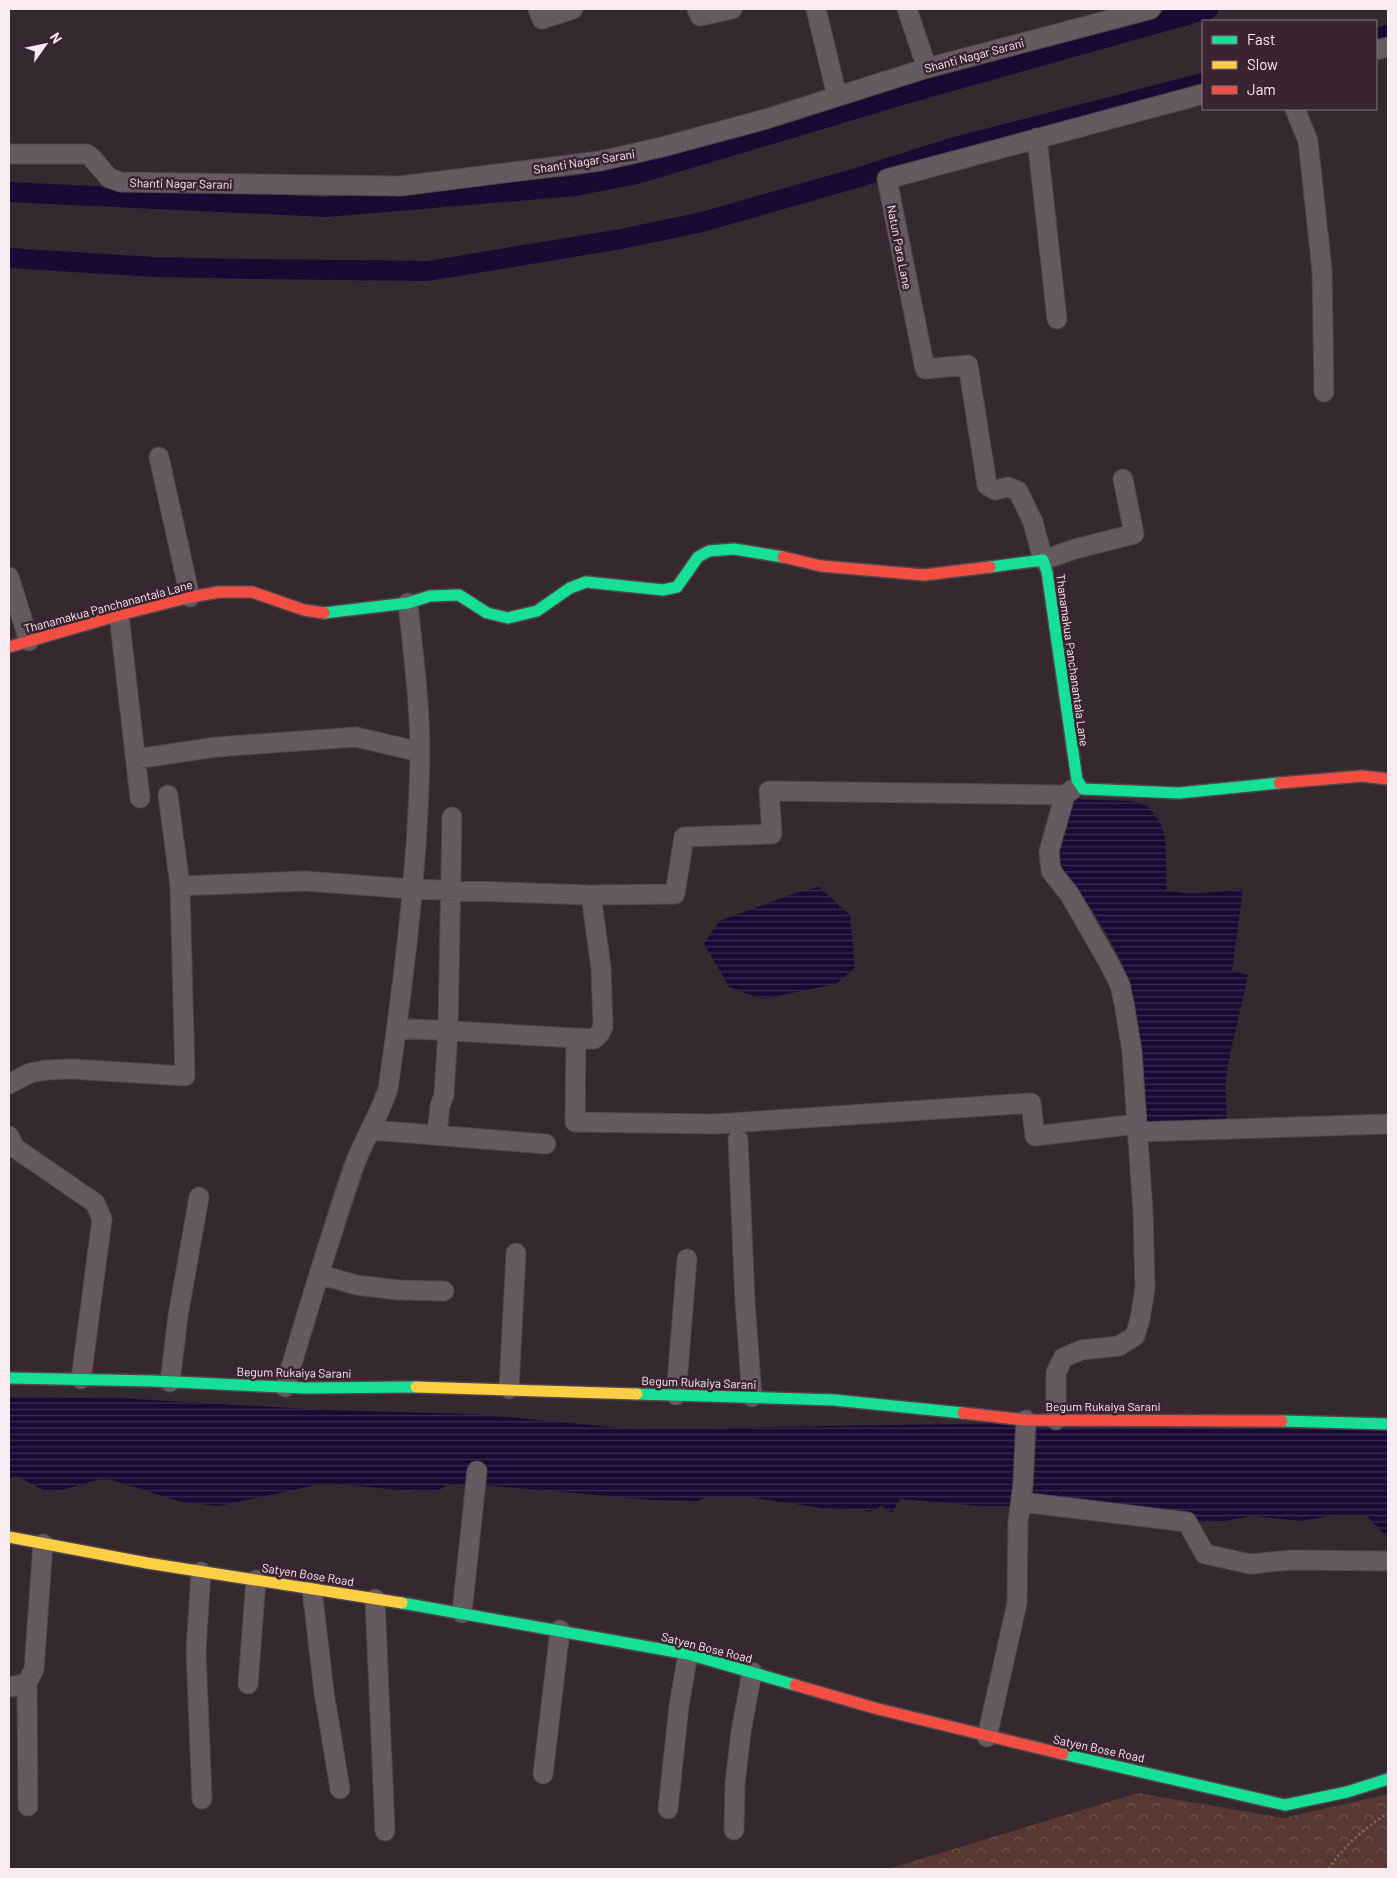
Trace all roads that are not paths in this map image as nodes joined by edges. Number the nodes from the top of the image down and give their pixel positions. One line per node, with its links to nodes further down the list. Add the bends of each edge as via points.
1 (538, 9): 2 (street, via 542,19)
2 (573, 9)
3 (697, 9): 4 (street, via 700,16)
4 (732, 9)
5 (816, 9): 10 (street)
6 (907, 9): 8 (street)
7 (1146, 9): 8 (street, Shanti Nagar Sarani)
8 (927, 68): 10 (street, Shanti Nagar Sarani)
9 (1202, 94): 12 (street, Natun Para Lane)
10 (837, 96): 13 (street, Shanti Nagar Sarani, via 662,148 600,161 400,186 121,182 110,178 87,154)
11 (1295, 110): 15 (street, via 1308,141 1322,270)
12 (1037, 138): 14 (street); 18 (street, Natun Para Lane, via 887,179 924,369 968,365 987,486 996,490 1008,487 1018,491 1033,522)
13 (9, 154)
14 (1057, 319)
15 (1324, 392)
16 (159, 457): 20 (street)
17 (1123, 479): 18 (street, via 1134,534)
18 (1043, 560): 21 (street, Thanamakua Panchanantala Lane, via 924,575 821,566 734,549 709,551 698,557 677,587 663,590 586,582 570,588 537,611 508,618 487,612 459,595 430,596); 28 (street, Thanamakua Panchanantala Lane, via 1077,780)
19 (9, 577): 23 (street)
20 (190, 597): 21 (street, Thanamakua Panchanantala Lane, via 219,592 252,592 304,610 328,614); 22 (street, Thanamakua Panchanantala Lane)
21 (408, 603): 25 (street)
22 (119, 615): 23 (street, Thanamakua Panchanantala Lane); 26 (street)
23 (29, 641): 24 (street, Thanamakua Panchanantala Lane)
24 (9, 647)
25 (420, 752): 26 (street, via 356,737 216,747); 33 (street)
26 (136, 759): 30 (street)
27 (1388, 779): 28 (street, via 1362,776 1313,779 1179,793)
28 (1072, 790): 35 (street, via 769,791 772,834 684,837 675,894); 41 (street, via 1049,851 1051,872 1070,895 1120,985 1132,1052)
29 (168, 794): 32 (street)
30 (140, 798)
31 (452, 817): 34 (street)
32 (180, 886): 33 (street, via 305,881); 39 (street, via 185,1076 46,1070 30,1073)
33 (412, 889): 34 (street); 36 (street)
34 (450, 890): 35 (street); 37 (street)
35 (591, 894): 38 (street, via 601,968 603,1026 594,1039)
36 (397, 1028): 37 (street); 42 (street, via 388,1089)
37 (448, 1031): 38 (street); 43 (street, via 444,1095)
38 (576, 1038): 41 (street, via 575,1122 714,1124 1031,1103 1035,1136)
39 (9, 1084)
40 (1388, 1124): 41 (street)
41 (1138, 1128): 60 (street, via 1146,1288 1135,1336 1119,1346 1081,1350 1063,1358 1056,1373)
42 (371, 1130): 43 (street); 50 (street, via 355,1163)
43 (437, 1135): 46 (street)
44 (9, 1136): 53 (street, via 15,1148 95,1204 102,1219)
45 (738, 1139): 58 (street)
46 (546, 1144)
47 (198, 1197): 54 (street)
48 (516, 1253): 56 (street)
49 (687, 1259): 57 (street)
50 (319, 1274): 51 (street, via 356,1285); 55 (street)
51 (444, 1291)
52 (9, 1378): 53 (street, Begum Rukaiya Sarani)
53 (81, 1379): 54 (street, Begum Rukaiya Sarani)
54 (170, 1382): 55 (street, Begum Rukaiya Sarani)
55 (285, 1387): 56 (street, Begum Rukaiya Sarani)
56 (509, 1389): 57 (street, Begum Rukaiya Sarani)
57 (676, 1395): 58 (street, Begum Rukaiya Sarani)
58 (752, 1397): 59 (street, Begum Rukaiya Sarani, via 834,1400)
59 (1026, 1420): 60 (street, Begum Rukaiya Sarani); 63 (street)
60 (1056, 1420): 61 (street, Begum Rukaiya Sarani)
61 (1388, 1424)
62 (477, 1470): 71 (street)
63 (1021, 1502): 66 (street, via 1187,1522 1205,1554 1250,1564 1291,1560); 77 (street, via 1017,1603)
64 (9, 1537): 65 (street, Satyen Bose Road)
65 (43, 1544): 67 (street, Satyen Bose Road); 76 (street, via 34,1670)
66 (1388, 1561)
67 (201, 1572): 68 (street, Satyen Bose Road); 81 (street, via 196,1651)
68 (256, 1580): 69 (street, Satyen Bose Road); 75 (street)
69 (312, 1589): 70 (street, Satyen Bose Road); 80 (street)
70 (375, 1599): 71 (street, Satyen Bose Road); 85 (street)
71 (462, 1612): 72 (street, Satyen Bose Road)
72 (560, 1630): 73 (street, Satyen Bose Road); 78 (street)
73 (688, 1654): 74 (street, Satyen Bose Road); 83 (street)
74 (752, 1672): 77 (street, Satyen Bose Road); 84 (street, via 735,1784)
75 (248, 1684)
76 (18, 1685): 82 (street)
77 (986, 1737): 79 (street, Satyen Bose Road, via 1285,1805 1347,1792)
78 (543, 1774)
79 (1388, 1779)
80 (340, 1789)
81 (202, 1799)
82 (28, 1806)
83 (668, 1809)
84 (734, 1830)
85 (386, 1831)

